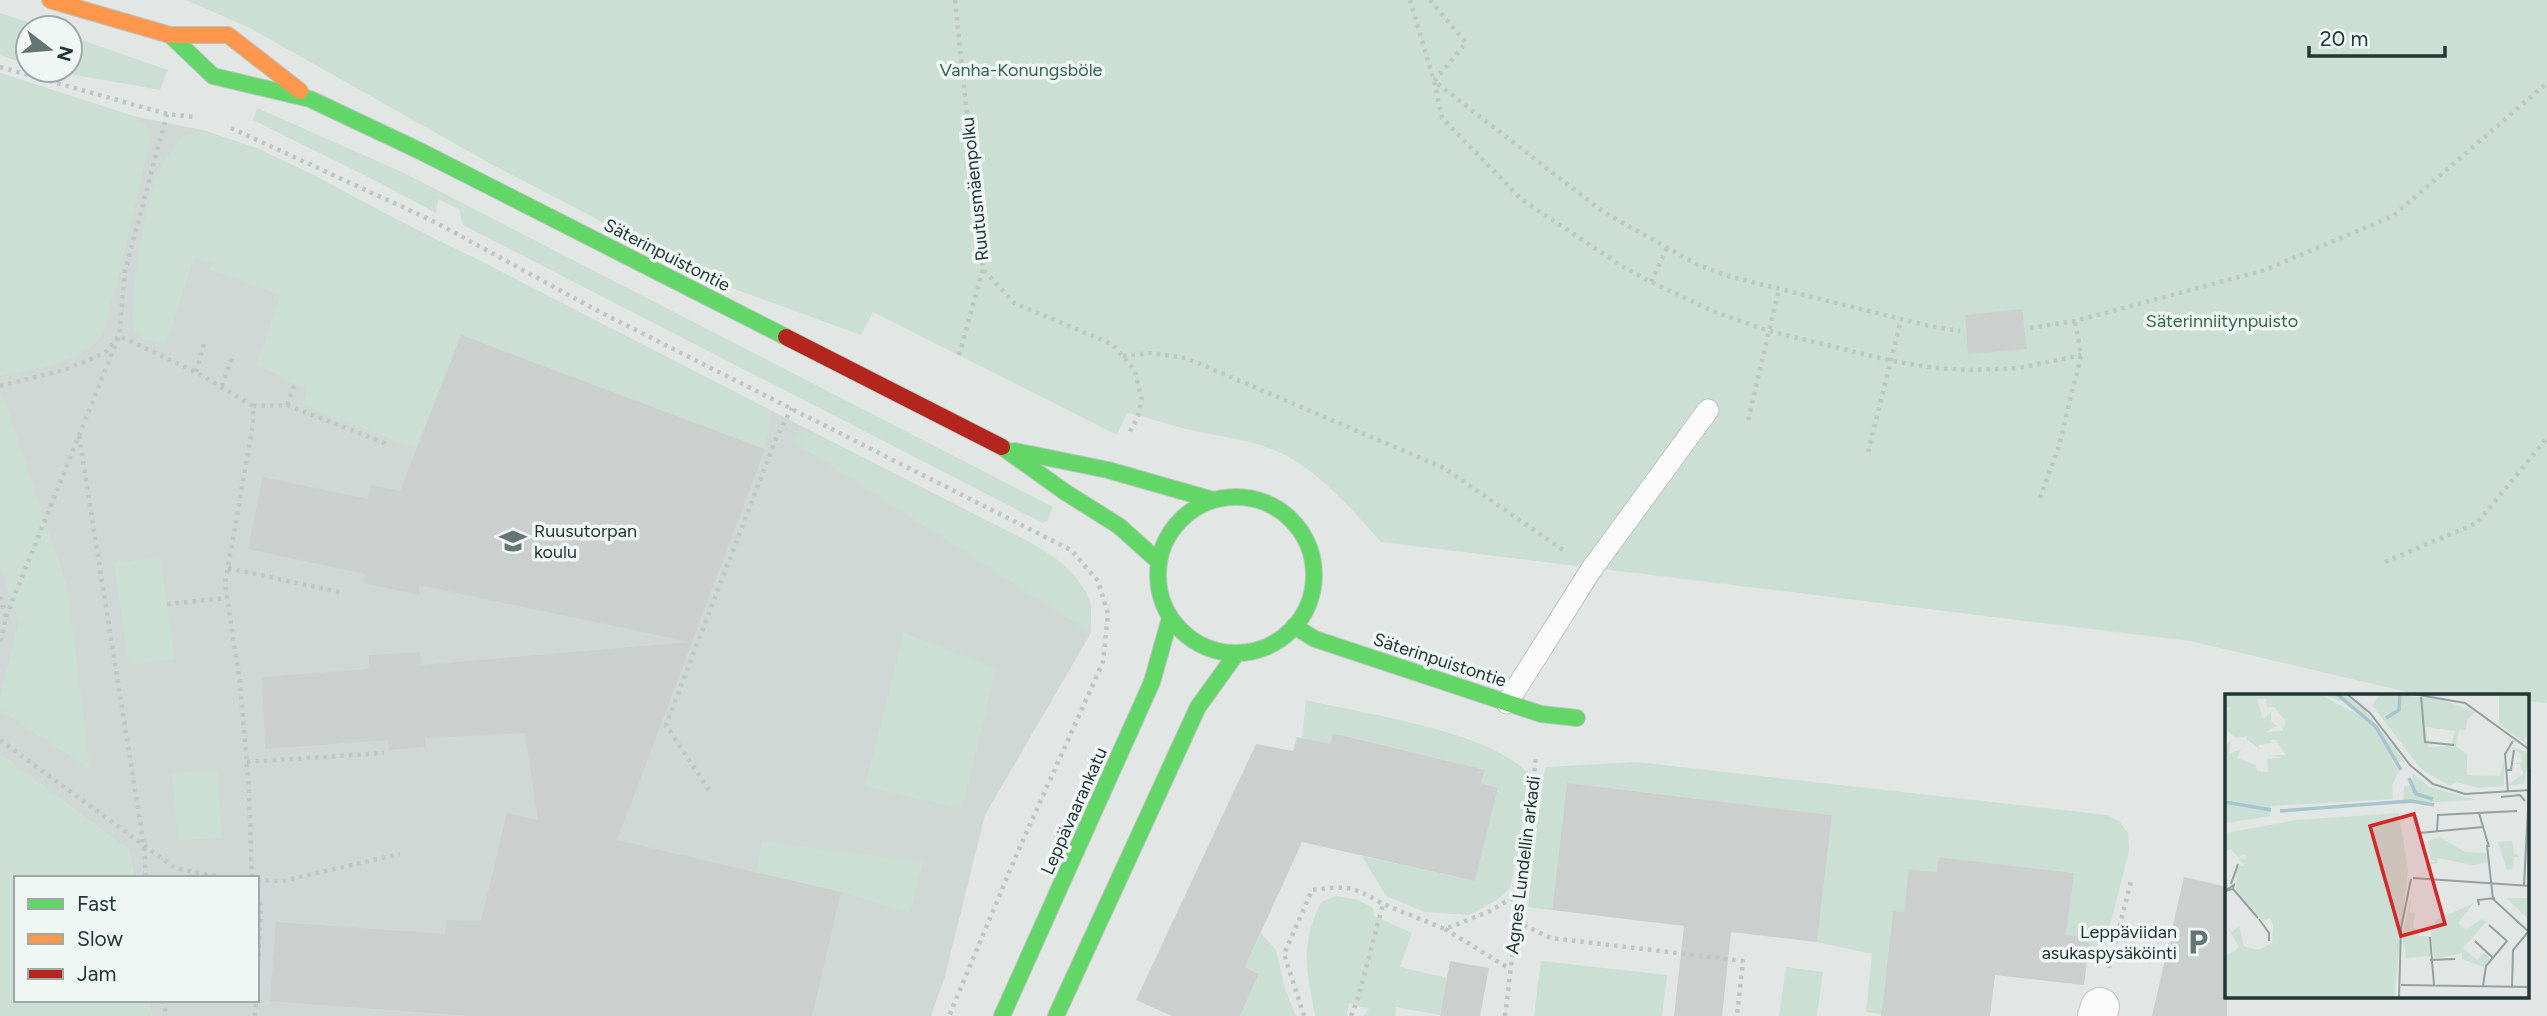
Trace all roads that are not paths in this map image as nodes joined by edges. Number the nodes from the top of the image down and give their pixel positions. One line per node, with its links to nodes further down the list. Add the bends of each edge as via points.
1 (50, 0): 2 (main road, Säterinpuistontie)
2 (170, 35): 3 (main road, Säterinpuistontie, via 213,76); 3 (main road, Säterinpuistontie, via 228,35)
3 (310, 99): 5 (main road, Säterinpuistontie, via 420,150)
4 (1708, 410): 11 (lane, via 1591,570)
5 (1006, 449): 6 (main road, Säterinpuistontie, via 1108,470); 7 (main road, Säterinpuistontie, via 1119,526)
6 (1213, 500): 7 (main road, via 1179,521 1166,538); 9 (main road, via 1253,499 1274,507 1304,538 1311,556 1312,592)
7 (1158, 561): 8 (main road, via 1161,600)
8 (1170, 618): 10 (main road, via 1198,643); 13 (main road, Leppävaarankatu, via 1152,682)
9 (1294, 626): 10 (main road, via 1267,647); 11 (main road, Säterinpuistontie, via 1315,639)
10 (1237, 653): 14 (main road, via 1188,727)
11 (1507, 703): 12 (main road, Säterinpuistontie, via 1541,714)
12 (1577, 718)
13 (1002, 1016)
14 (1056, 1016)

